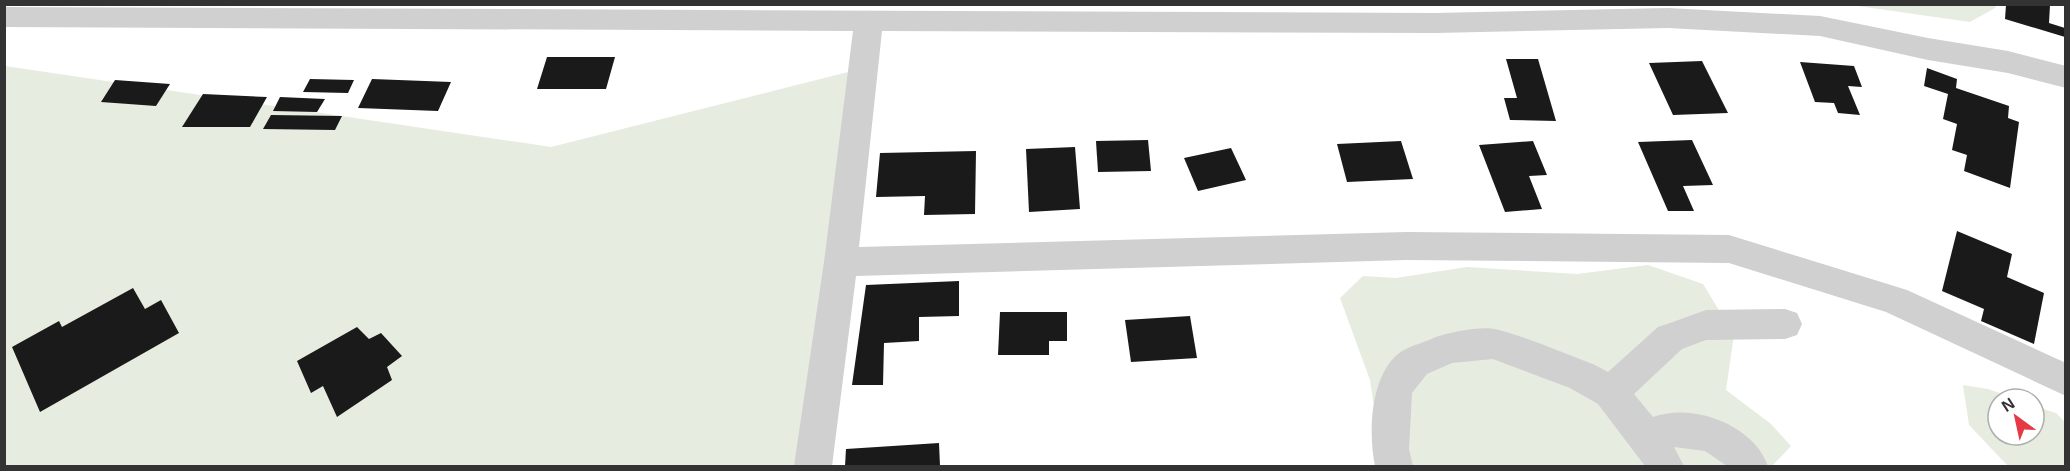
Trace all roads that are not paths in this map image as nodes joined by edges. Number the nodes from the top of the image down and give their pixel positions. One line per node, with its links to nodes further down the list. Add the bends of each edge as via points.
1 (1432, 14): 3 (street); 4 (street, via 1668,18 1820,26)
2 (4, 17): 3 (street)
3 (869, 22): 5 (street)
4 (2066, 77)
5 (841, 262): 7 (street, via 1406,246 1729,249 1895,300); 10 (street)
6 (1785, 324): 8 (street, via 1706,326 1670,338)
7 (2066, 380)
8 (1611, 392): 9 (street); 11 (street, via 1582,376 1493,344 1450,348 1414,363 1394,388 1390,449)
9 (1656, 452): 12 (street, via 1657,431 1689,430 1710,435 1738,451)
10 (813, 466)
11 (1394, 466)
12 (1749, 466)

